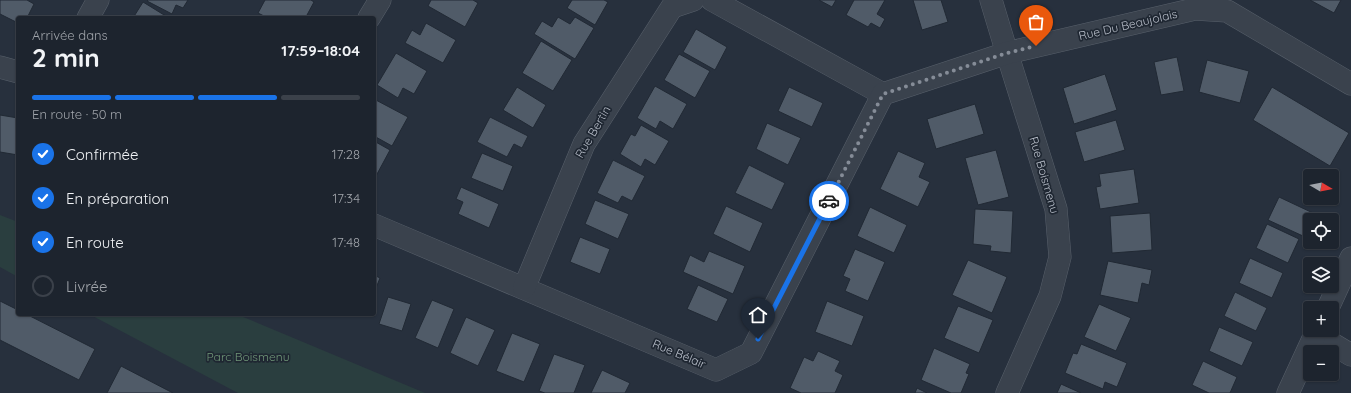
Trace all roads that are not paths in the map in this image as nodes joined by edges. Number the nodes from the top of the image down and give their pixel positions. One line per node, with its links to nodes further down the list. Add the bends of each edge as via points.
1 (98, 0): 6 (street)
2 (380, 0): 7 (street)
3 (694, 0): 15 (street, Rue Bertin, via 672,6 584,144)
4 (712, 0): 12 (street)
5 (991, 0): 8 (street, Rue Boismenu)
6 (89, 16)
7 (370, 16)
8 (1007, 53): 11 (street, Rue Du Beaujolais, via 1195,9 1227,11); 12 (street); 20 (street, Rue Boismenu, via 1056,209 1060,257 1050,296)
9 (0, 67): 10 (street)
10 (16, 71)
11 (1351, 84)
12 (883, 94): 15 (street, Rue Bélair, via 751,353 716,370)
13 (376, 225): 15 (street, Rue Bélair)
14 (1351, 258): 16 (street)
15 (524, 288)
16 (1331, 301)
17 (1315, 337): 21 (street)
18 (1324, 337): 19 (street)
19 (1351, 355)
20 (1007, 393)
21 (1288, 393)

